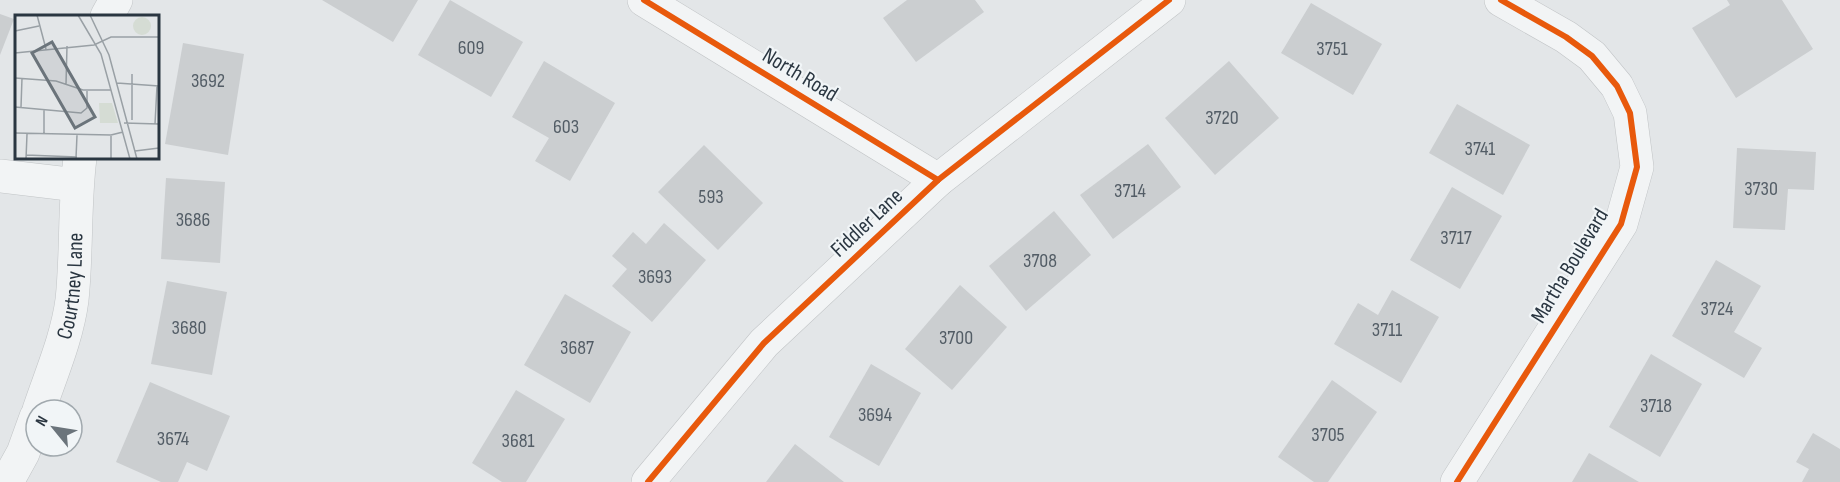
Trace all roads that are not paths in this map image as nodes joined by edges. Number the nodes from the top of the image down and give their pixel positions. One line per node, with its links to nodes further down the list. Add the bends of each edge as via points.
1 (116, 0): 5 (street)
2 (644, 0): 8 (street, North Road)
3 (1169, 0): 8 (street, Fiddler Lane)
4 (1501, 0): 13 (street, Martha Boulevard, via 1584,50 1617,86 1630,113 1637,166 1621,224)
5 (108, 15)
6 (79, 171): 7 (street); 9 (street, Courtney Lane, via 72,300 64,339)
7 (0, 176)
8 (938, 180): 12 (street, Fiddler Lane, via 764,344)
9 (43, 398)
10 (24, 450): 11 (street)
11 (7, 482)
12 (648, 482)
13 (1457, 482)

